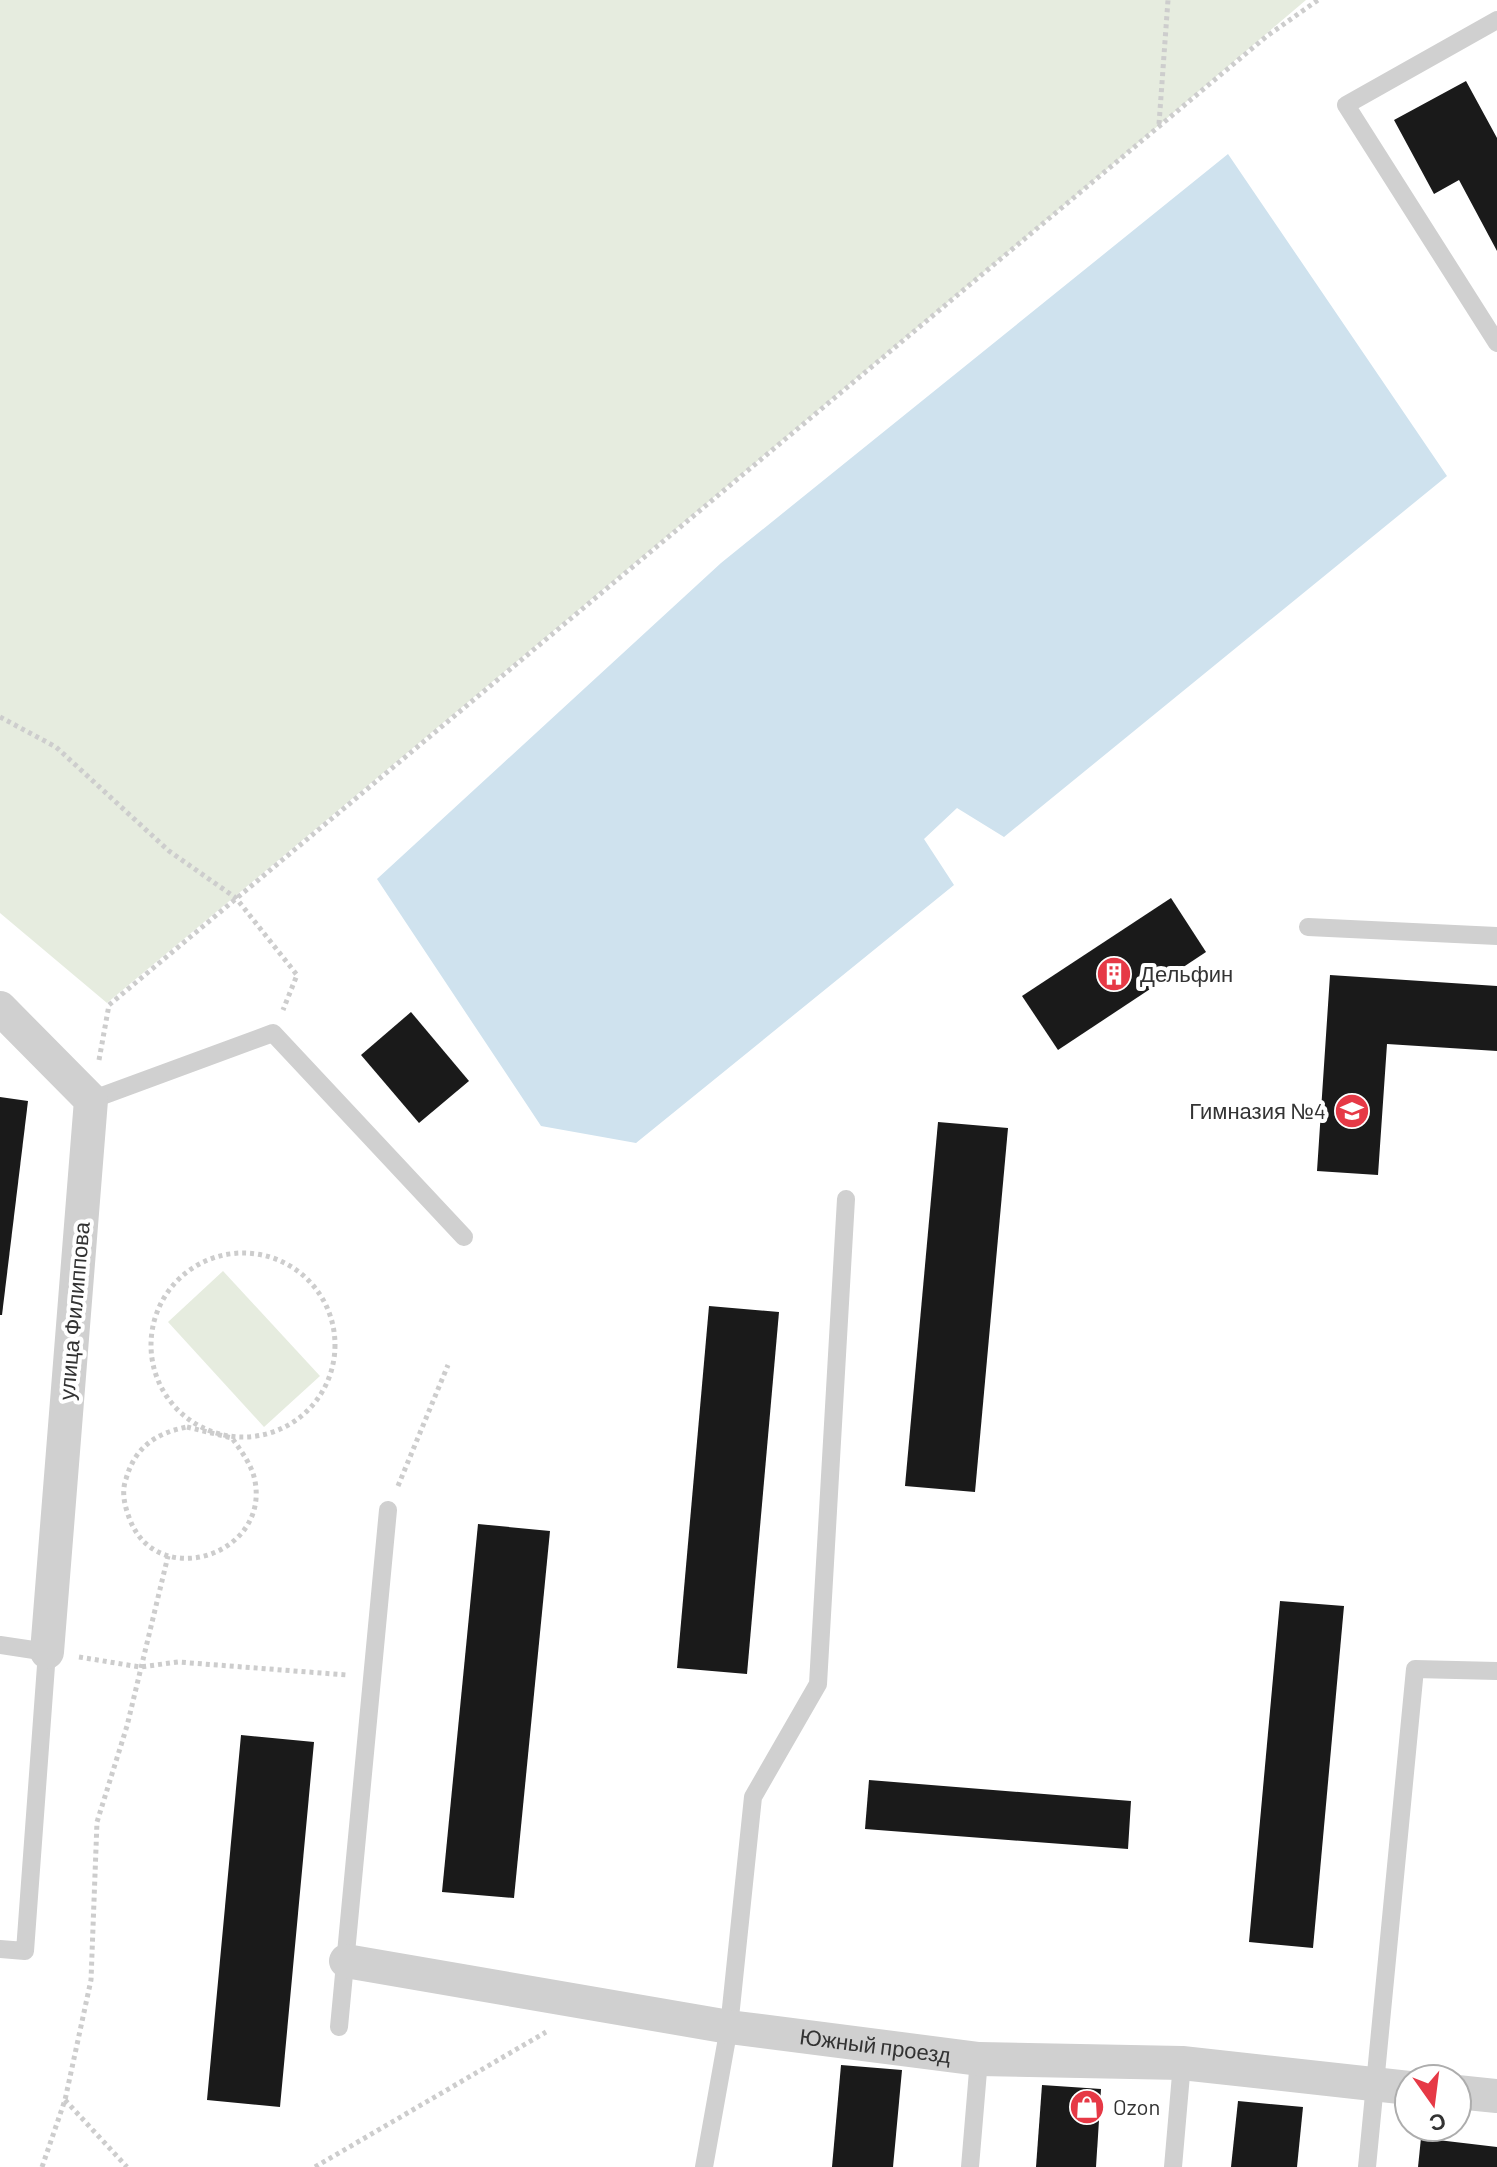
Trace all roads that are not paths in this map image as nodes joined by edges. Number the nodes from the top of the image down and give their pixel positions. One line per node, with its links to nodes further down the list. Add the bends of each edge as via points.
1 (1497, 20): 2 (lane, via 1346,105)
2 (1497, 343)
3 (1308, 927): 4 (lane)
4 (1497, 936)
5 (0, 1008): 6 (street)
6 (91, 1100): 8 (lane, via 273,1033); 11 (street, улица Филиппова)
7 (846, 1199): 16 (lane, via 818,1684 753,1797)
8 (464, 1237)
9 (388, 1510): 14 (lane)
10 (0, 1645): 11 (lane)
11 (47, 1652): 13 (lane, via 25,1951)
12 (1497, 1671): 19 (lane, via 1415,1669)
13 (0, 1949)
14 (346, 1961): 15 (lane); 16 (street, Южный проезд)
15 (339, 2027)
16 (729, 2027): 17 (street, Южный проезд); 23 (lane)
17 (979, 2059): 18 (street, Южный проезд); 24 (lane)
18 (1182, 2063): 20 (street, Южный проезд); 25 (lane)
19 (1394, 2063)
20 (1393, 2086): 26 (lane)
21 (1473, 2094): 22 (street)
22 (1497, 2096)
23 (704, 2167)
24 (970, 2167)
25 (1173, 2167)
26 (1367, 2167)

